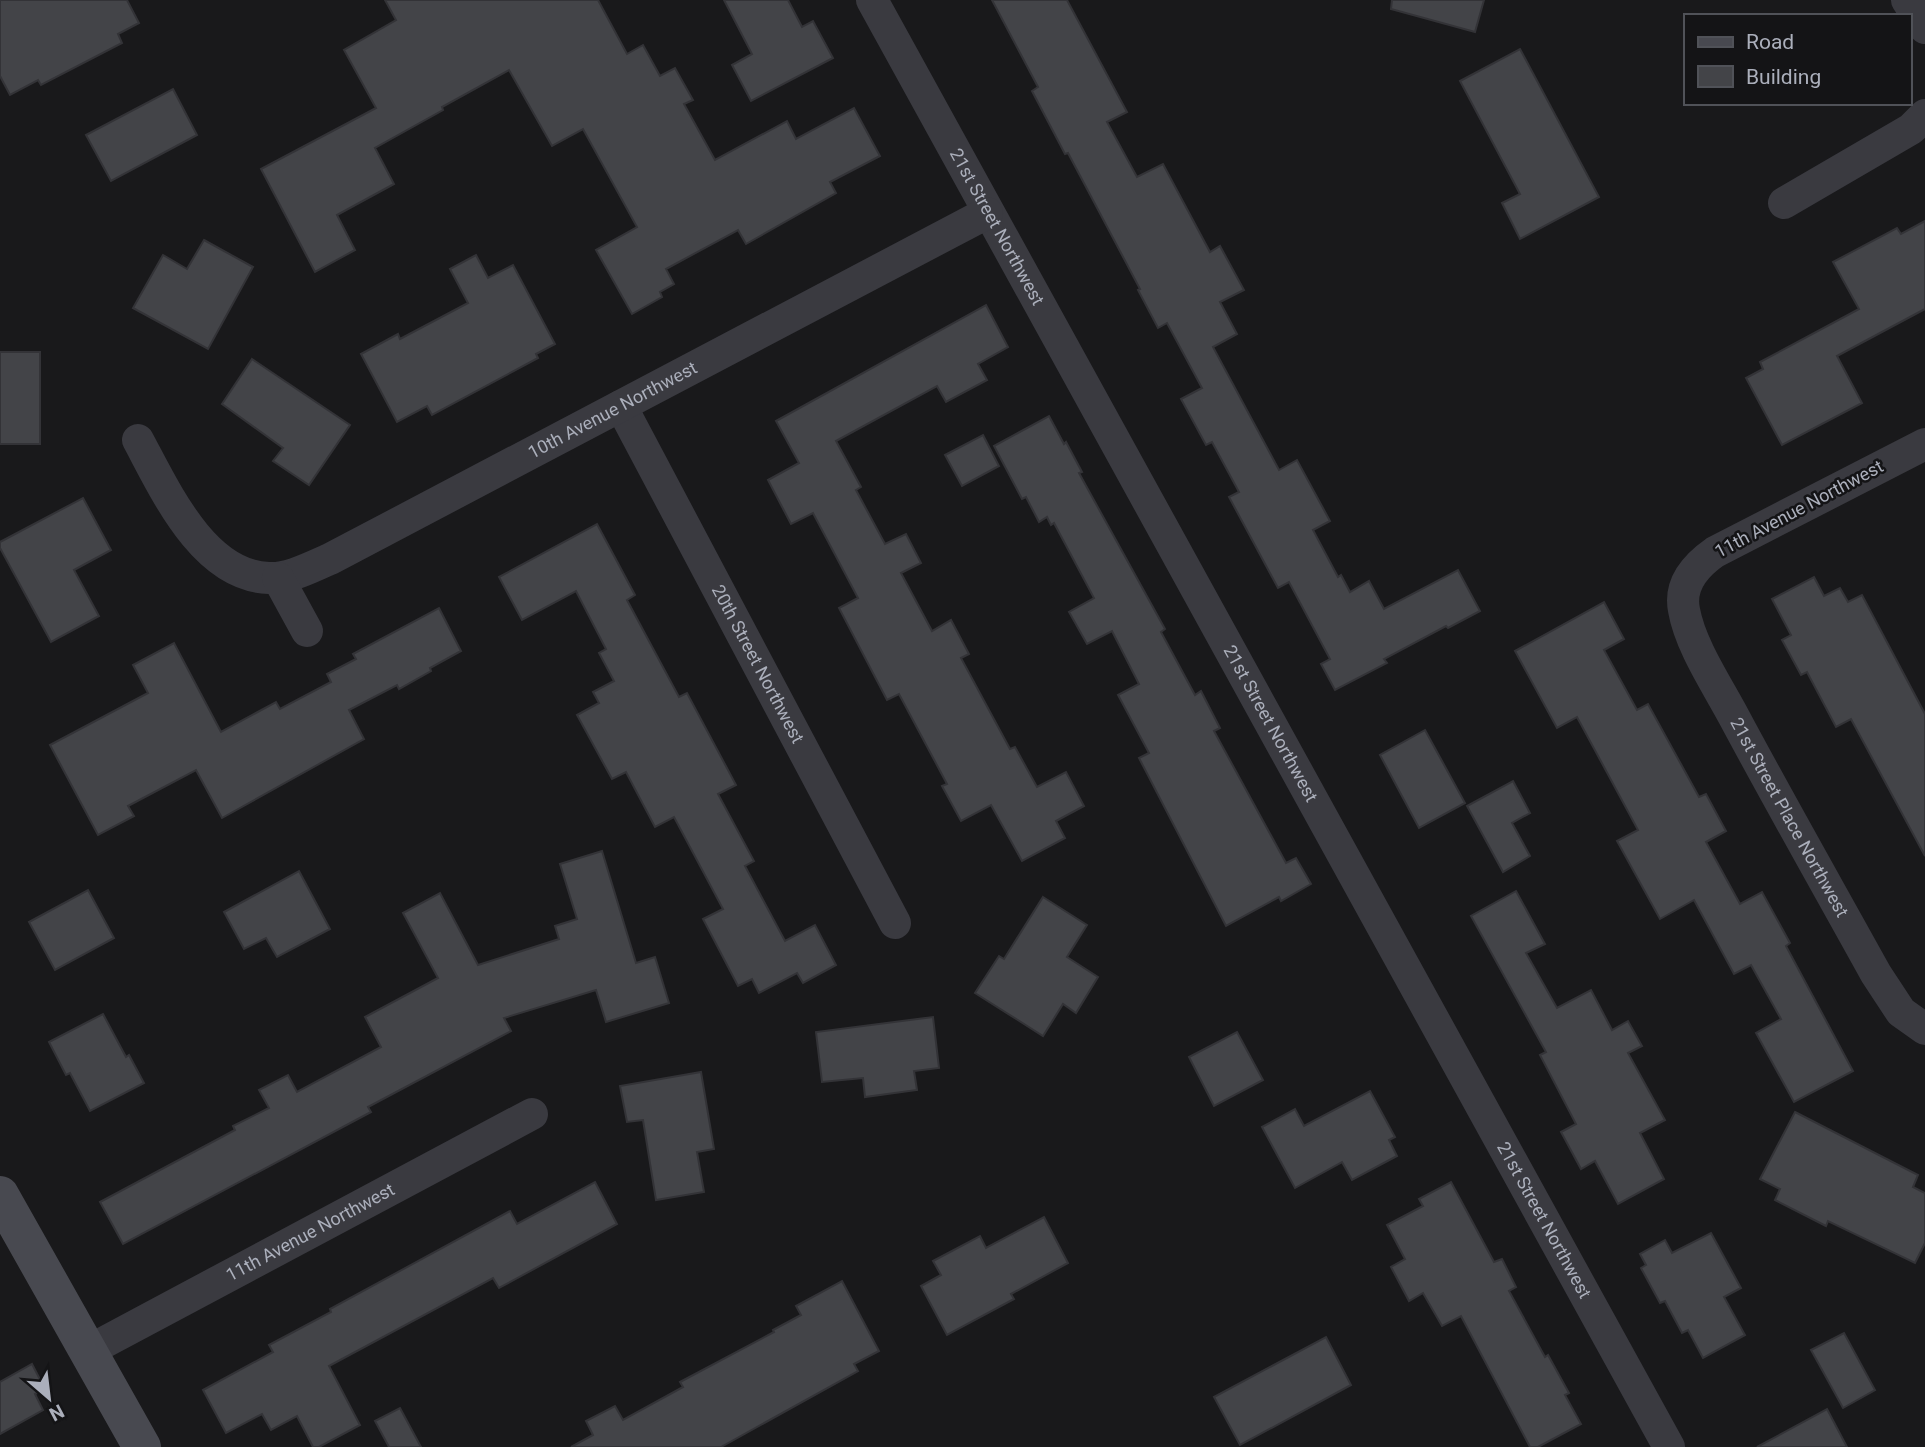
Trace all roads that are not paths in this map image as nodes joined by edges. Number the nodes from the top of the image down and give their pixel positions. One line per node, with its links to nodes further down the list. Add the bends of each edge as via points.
1 (872, 0): 6 (street, 21st Street Northwest)
2 (1907, 0): 3 (street)
3 (1925, 28)
4 (1925, 115): 5 (street, via 1911,129)
5 (1784, 203)
6 (987, 213): 7 (street, 10th Avenue Northwest); 19 (street, 21st Street Northwest)
7 (621, 406): 10 (street, 10th Avenue Northwest, via 330,559); 13 (street, 20th Street Northwest)
8 (138, 440): 10 (street, 10th Avenue Northwest, via 183,519 211,551 247,576)
9 (1925, 444): 11 (street, 11th Avenue Northwest, via 1715,552 1695,569)
10 (278, 578): 12 (street)
11 (1685, 587): 14 (street, 21st Street Place Northwest, via 1688,623 1741,731 1876,975 1901,1012)
12 (307, 631)
13 (895, 923)
14 (1925, 1029)
15 (532, 1114): 17 (street, 11th Avenue Northwest)
16 (0, 1195): 17 (street)
17 (88, 1351): 18 (street)
18 (142, 1447)
19 (1669, 1447)

